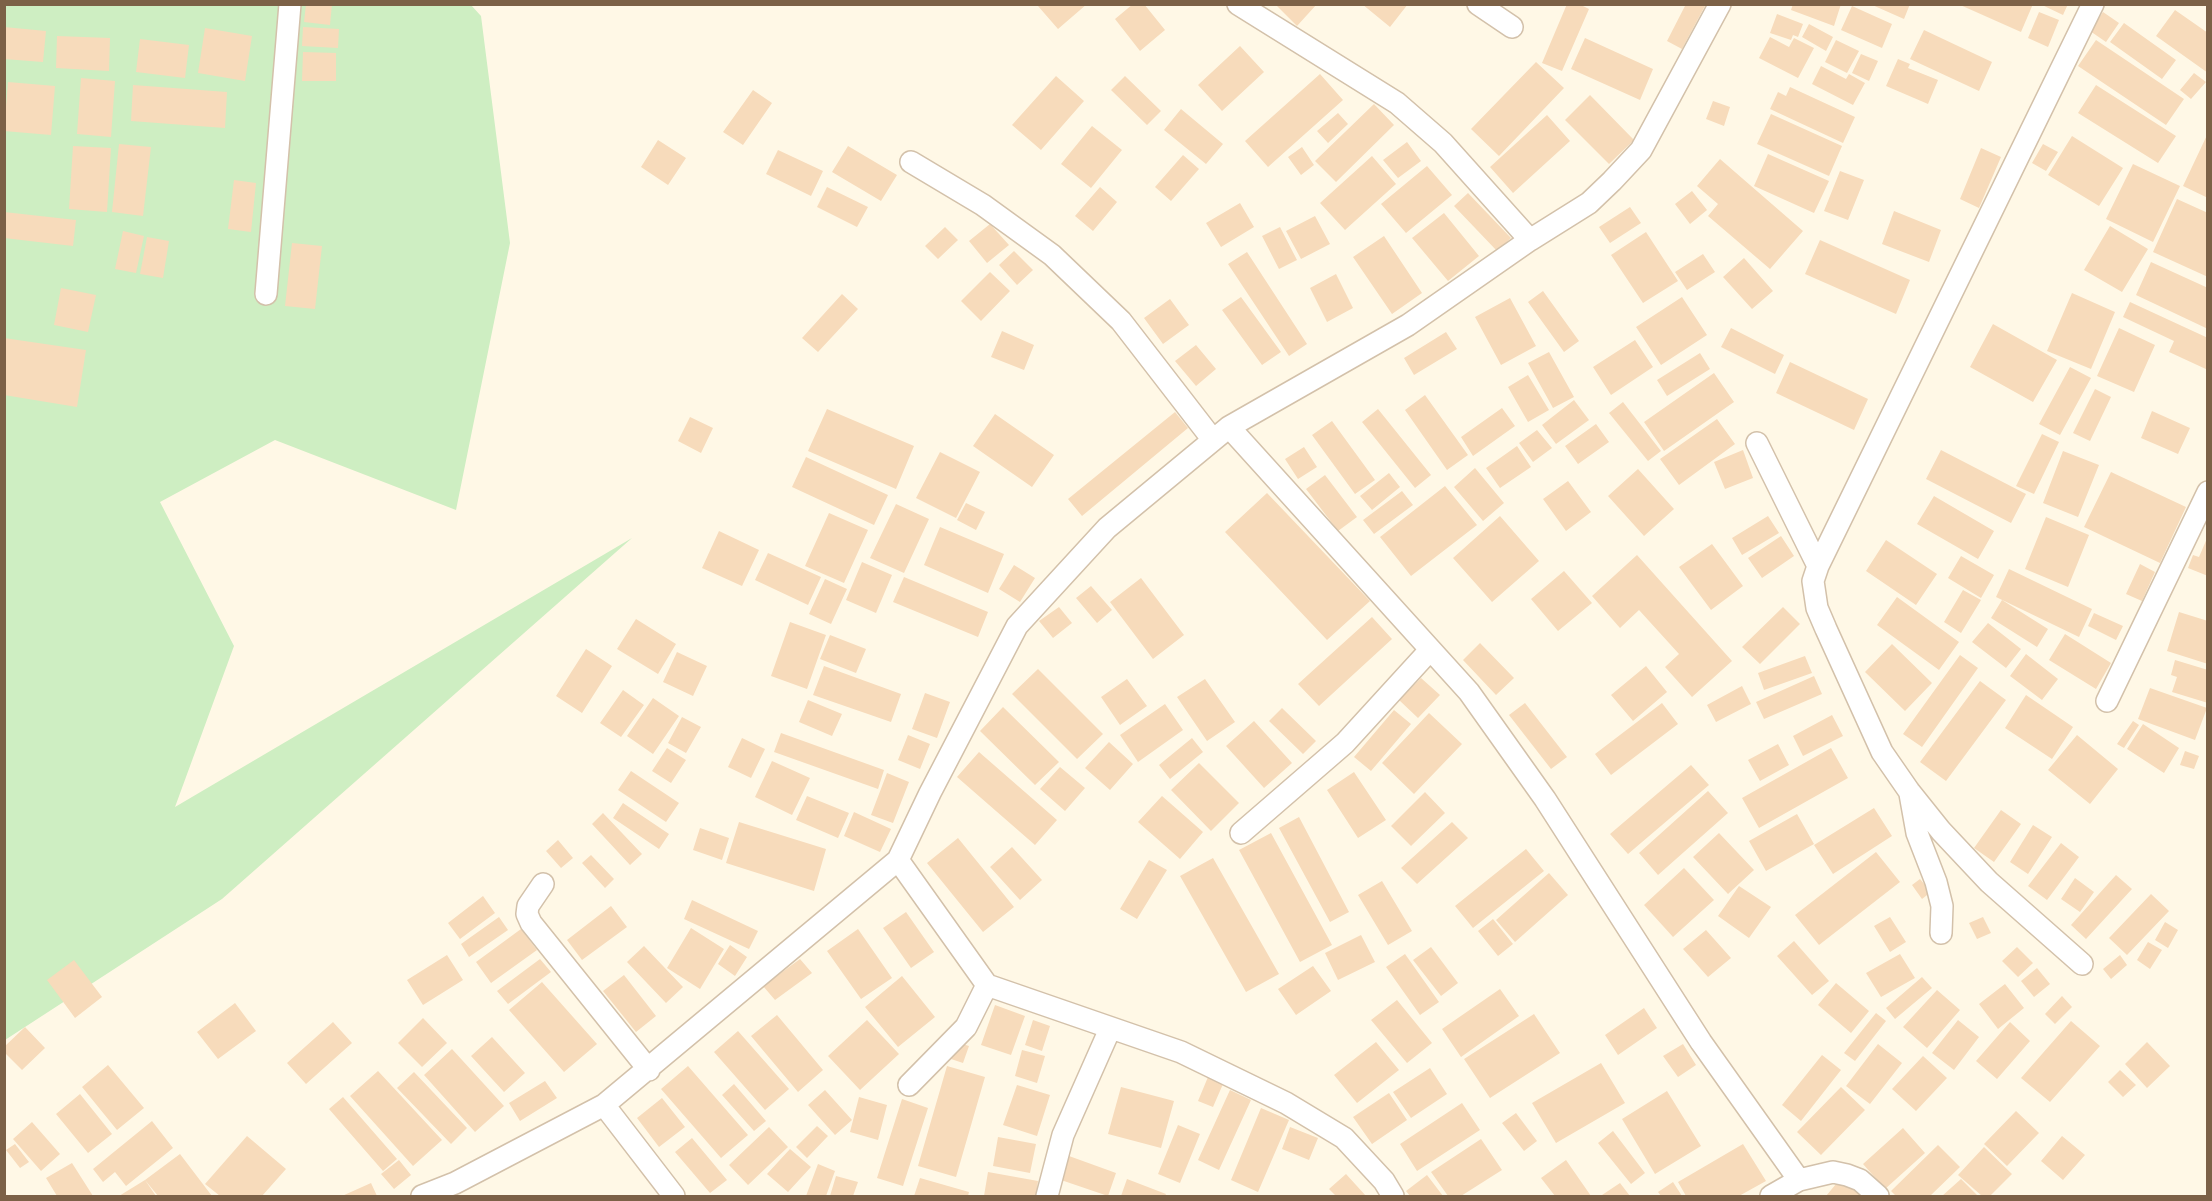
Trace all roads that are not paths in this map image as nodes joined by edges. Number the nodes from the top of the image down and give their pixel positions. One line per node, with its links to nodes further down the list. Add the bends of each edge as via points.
1 (290, 4): 9 (street)
2 (1238, 4): 8 (street, via 1397,103 1443,143)
3 (1478, 4): 6 (street)
4 (1720, 4): 8 (street, via 1641,150 1589,203)
5 (2093, 4): 13 (street)
6 (1512, 27)
7 (910, 162): 10 (street, via 983,205 1052,255 1121,321)
8 (1530, 240): 10 (street, via 1408,325)
9 (266, 294)
10 (1221, 434): 14 (street); 18 (street, via 1107,528 1017,626)
11 (1757, 443): 13 (street)
12 (2208, 492): 15 (street)
13 (1818, 566): 16 (street, via 1813,581 1817,608 1882,752)
14 (1430, 650): 17 (street, via 1345,743); 27 (street, via 1469,692 1545,799 1701,1042)
15 (2108, 701)
16 (1909, 791): 20 (street, via 1917,833 1942,906); 21 (street, via 1989,882)
17 (1241, 832)
18 (898, 860): 22 (street); 24 (street)
19 (543, 884): 24 (street, via 528,906 531,923)
20 (1941, 933)
21 (2082, 964)
22 (987, 985): 23 (street); 25 (street, via 966,1027)
23 (1110, 1029): 31 (street, via 1063,1135); 32 (street, via 1181,1052 1286,1103 1344,1138 1384,1181)
24 (649, 1070): 26 (street)
25 (909, 1085)
26 (604, 1105): 28 (street); 30 (street)
27 (1799, 1180): 33 (street); 34 (street, via 1833,1172 1847,1175 1860,1180)
28 (459, 1190): 29 (street)
29 (422, 1197)
30 (674, 1197)
31 (1047, 1197)
32 (1393, 1197)
33 (1771, 1197)
34 (1878, 1197)

